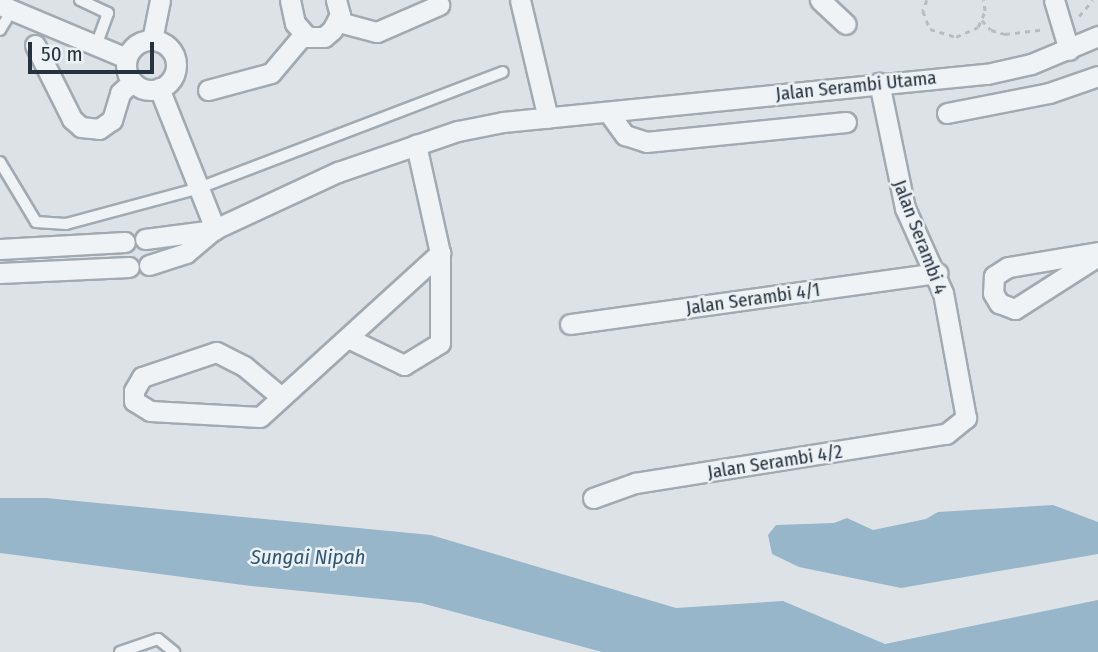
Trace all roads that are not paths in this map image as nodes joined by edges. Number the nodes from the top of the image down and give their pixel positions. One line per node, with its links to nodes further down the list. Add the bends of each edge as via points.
1 (80, 0): 16 (lane, via 108,13)
2 (160, 0): 15 (street)
3 (290, 0): 13 (street)
4 (336, 0): 10 (street)
5 (520, 0): 31 (street)
6 (820, 0): 11 (street)
7 (1054, 0): 18 (street)
8 (441, 2): 10 (street, via 377,32)
9 (6, 8): 12 (lane); 16 (street)
10 (339, 22): 13 (street, via 324,37)
11 (846, 24)
12 (0, 30)
13 (303, 36): 26 (street, via 271,73)
14 (1098, 36): 18 (street, Jalan Serambi Utama)
15 (152, 40): 19 (street, via 136,44); 25 (street, via 167,46 175,59 174,75)
16 (97, 43): 19 (street)
17 (35, 45): 23 (street, via 72,119 85,129 99,129 112,120 120,93)
18 (1069, 50): 21 (street, Jalan Serambi Utama)
19 (127, 58): 23 (street)
20 (503, 72): 36 (lane)
21 (986, 74): 24 (street, Jalan Serambi Utama); 28 (street)
22 (1098, 76): 28 (street, Jalan Serambi Utama, via 1049,93)
23 (132, 82): 25 (street, via 146,90)
24 (879, 83): 27 (street, Jalan Serambi Utama); 44 (street, Jalan Serambi 4, via 905,208)
25 (159, 88): 36 (street)
26 (208, 90)
27 (772, 95): 29 (street, Jalan Serambi Utama); 33 (street)
28 (995, 104): 30 (street, Jalan Serambi Utama)
29 (608, 112): 31 (street, Jalan Serambi Utama); 33 (street, Jalan Serambi Utama, via 625,135 646,142)
30 (947, 113)
31 (548, 118): 34 (street, Jalan Serambi Utama, via 458,131)
32 (846, 122): 33 (street, Jalan Serambi Utama)
33 (778, 128)
34 (416, 145): 37 (street, Jalan Serambi Utama, via 338,172); 41 (street)
35 (0, 162): 36 (lane, via 34,220 42,225 66,224)
36 (199, 188): 37 (street)
37 (215, 229): 38 (street, Jalan Serambi Utama); 43 (street, Jalan Serambi Utama, via 186,253 139,266)
38 (145, 239)
39 (125, 242): 40 (street)
40 (0, 248)
41 (440, 253): 46 (street); 46 (street, via 440,334 434,349 404,365)
42 (1098, 254): 42 (street, via 1008,267 994,276 993,293 999,303 1015,309)
43 (0, 273)
44 (937, 273): 45 (street, Jalan Serambi 4/1); 48 (street, Jalan Serambi 4, via 965,405 966,418)
45 (569, 324)
46 (350, 339): 47 (street)
47 (280, 396): 47 (street, via 260,417 247,417 150,411 135,401 134,391 142,377 216,352 244,366)
48 (957, 429): 49 (street, Jalan Serambi 4/2, via 930,438 635,483)
49 (593, 498)
50 (120, 652): 51 (lane, via 158,639)
51 (174, 652)

